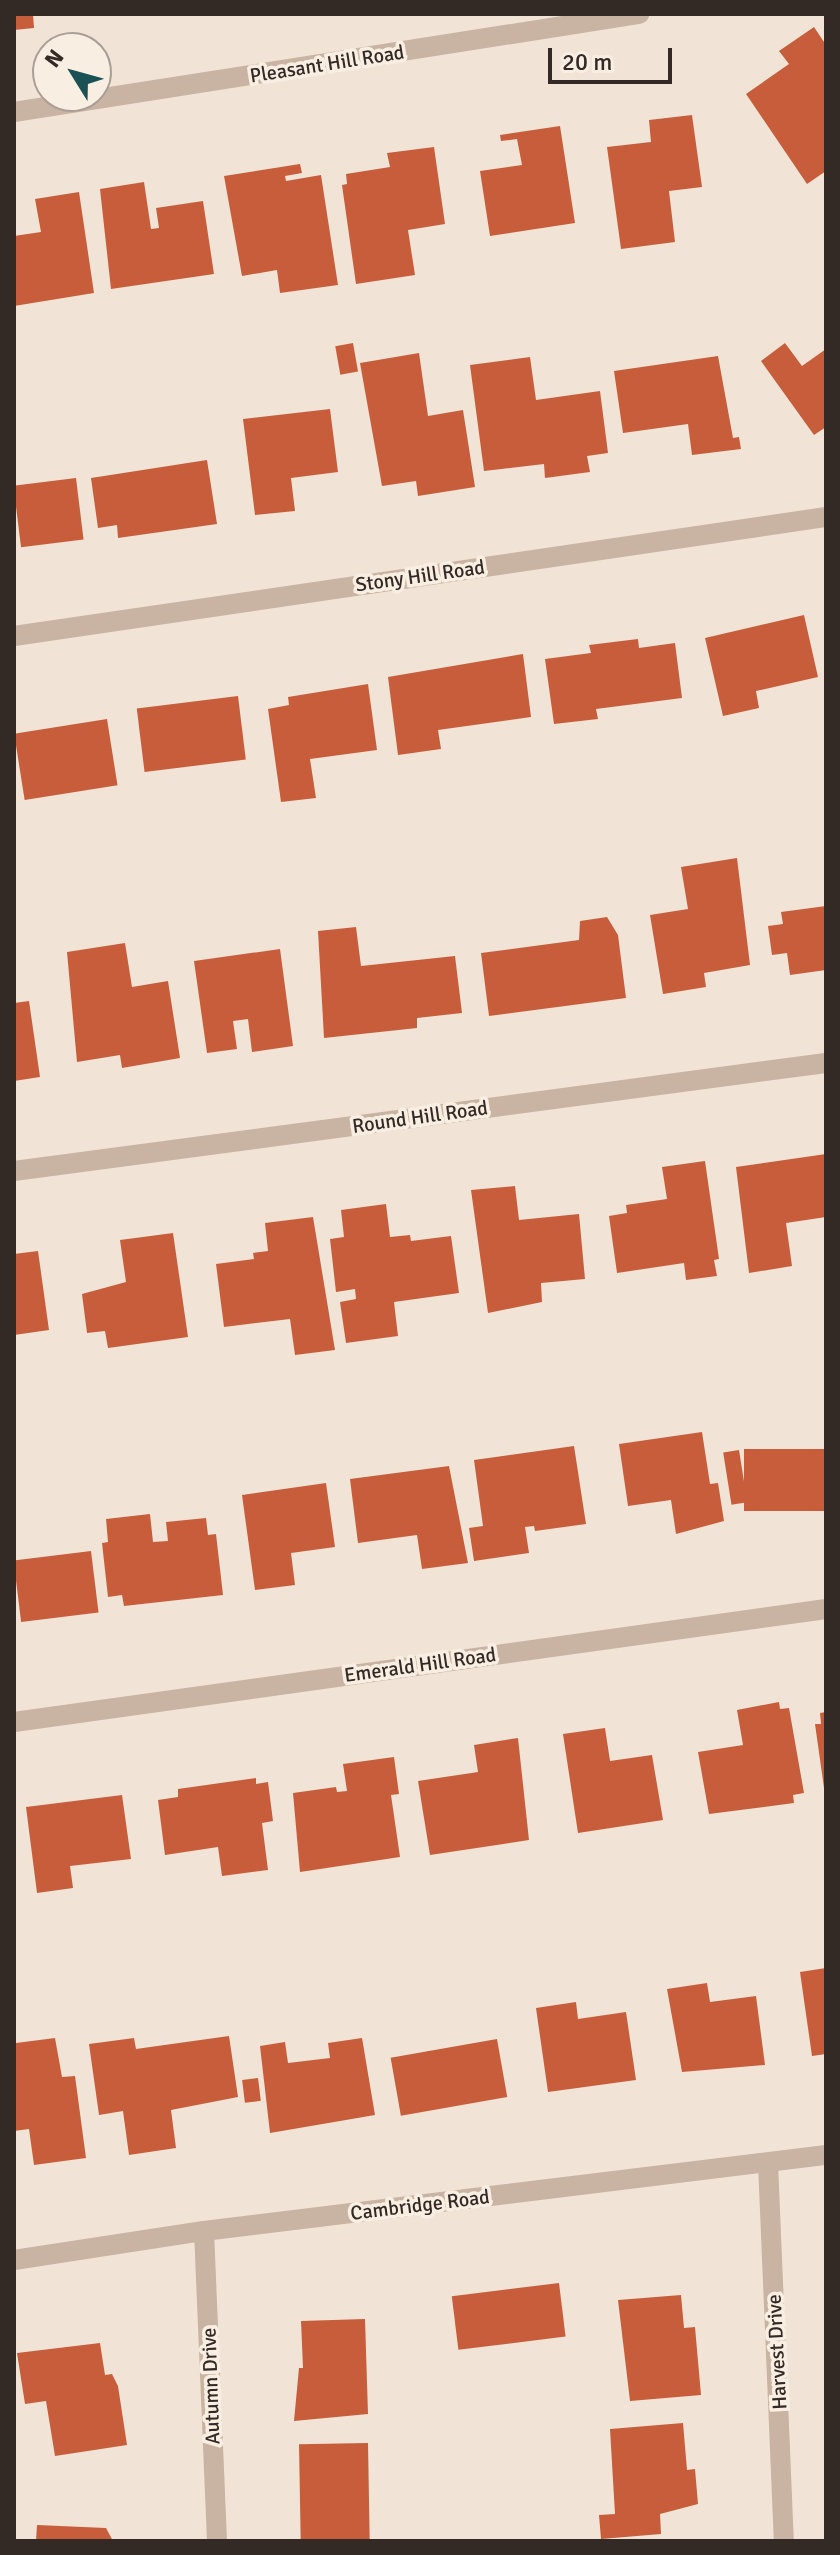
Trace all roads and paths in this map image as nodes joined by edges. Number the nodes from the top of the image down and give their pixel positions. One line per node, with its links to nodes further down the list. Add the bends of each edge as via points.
1 (639, 14): 2 (street, Pleasant Hill Road)
2 (14, 112)
3 (826, 517): 4 (street, Stony Hill Road)
4 (14, 636)
5 (826, 1063): 6 (street, Round Hill Road)
6 (14, 1171)
7 (826, 1609): 8 (street, Emerald Hill Road)
8 (14, 1722)
9 (826, 2155): 10 (street, Cambridge Road)
10 (768, 2163): 11 (street, Cambridge Road); 14 (street, Harvest Drive)
11 (204, 2231): 12 (street, Cambridge Road); 13 (street, Autumn Drive)
12 (14, 2260)
13 (217, 2541)
14 (784, 2541)

